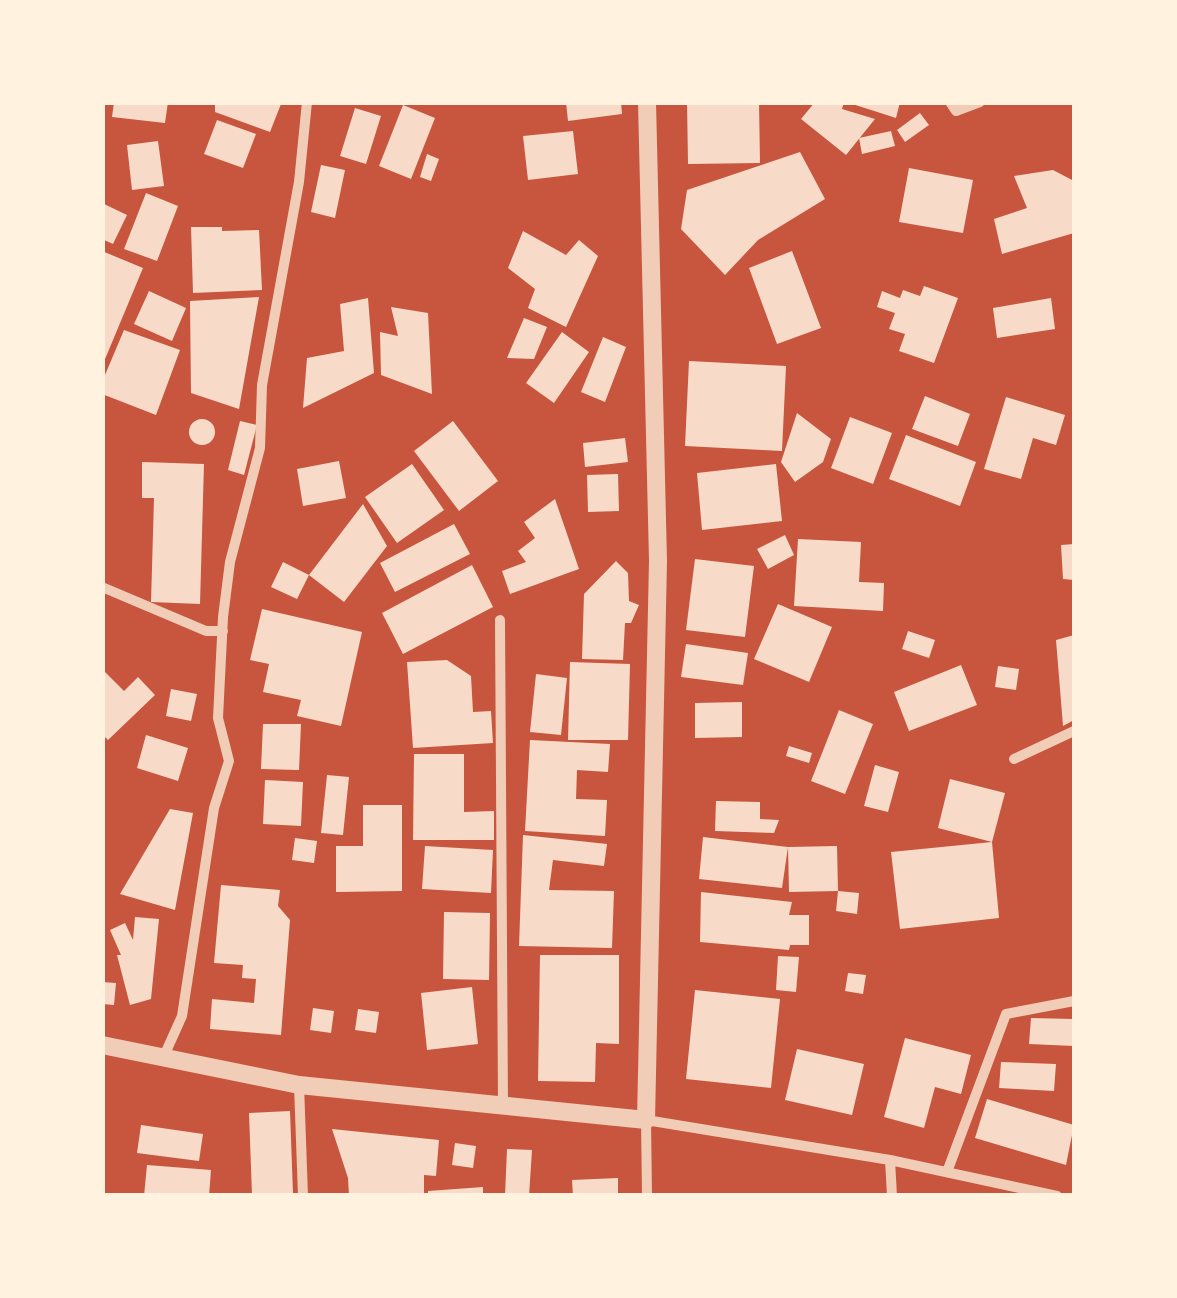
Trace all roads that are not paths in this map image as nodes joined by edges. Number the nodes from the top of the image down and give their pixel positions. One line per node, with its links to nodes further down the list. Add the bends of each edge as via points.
1 (307, 102): 7 (street, via 297,198 262,385 260,448 230,562)
2 (647, 102): 15 (street, via 658,560)
3 (950, 102): 4 (street, via 956,111)
4 (980, 102)
5 (102, 587): 7 (street)
6 (500, 620): 14 (street)
7 (223, 631): 12 (street, via 218,718 229,761 214,808 182,1016)
8 (1074, 731): 9 (street)
9 (1014, 759)
10 (1074, 1000): 17 (street, via 1006,1014)
11 (102, 1046): 12 (street)
12 (164, 1056): 13 (street)
13 (299, 1085): 14 (street); 18 (street)
14 (503, 1106): 15 (street)
15 (646, 1120): 16 (street); 19 (street)
16 (890, 1160): 17 (street); 20 (street)
17 (947, 1172): 21 (street)
18 (303, 1196)
19 (647, 1196)
20 (892, 1196)
21 (1057, 1196)

